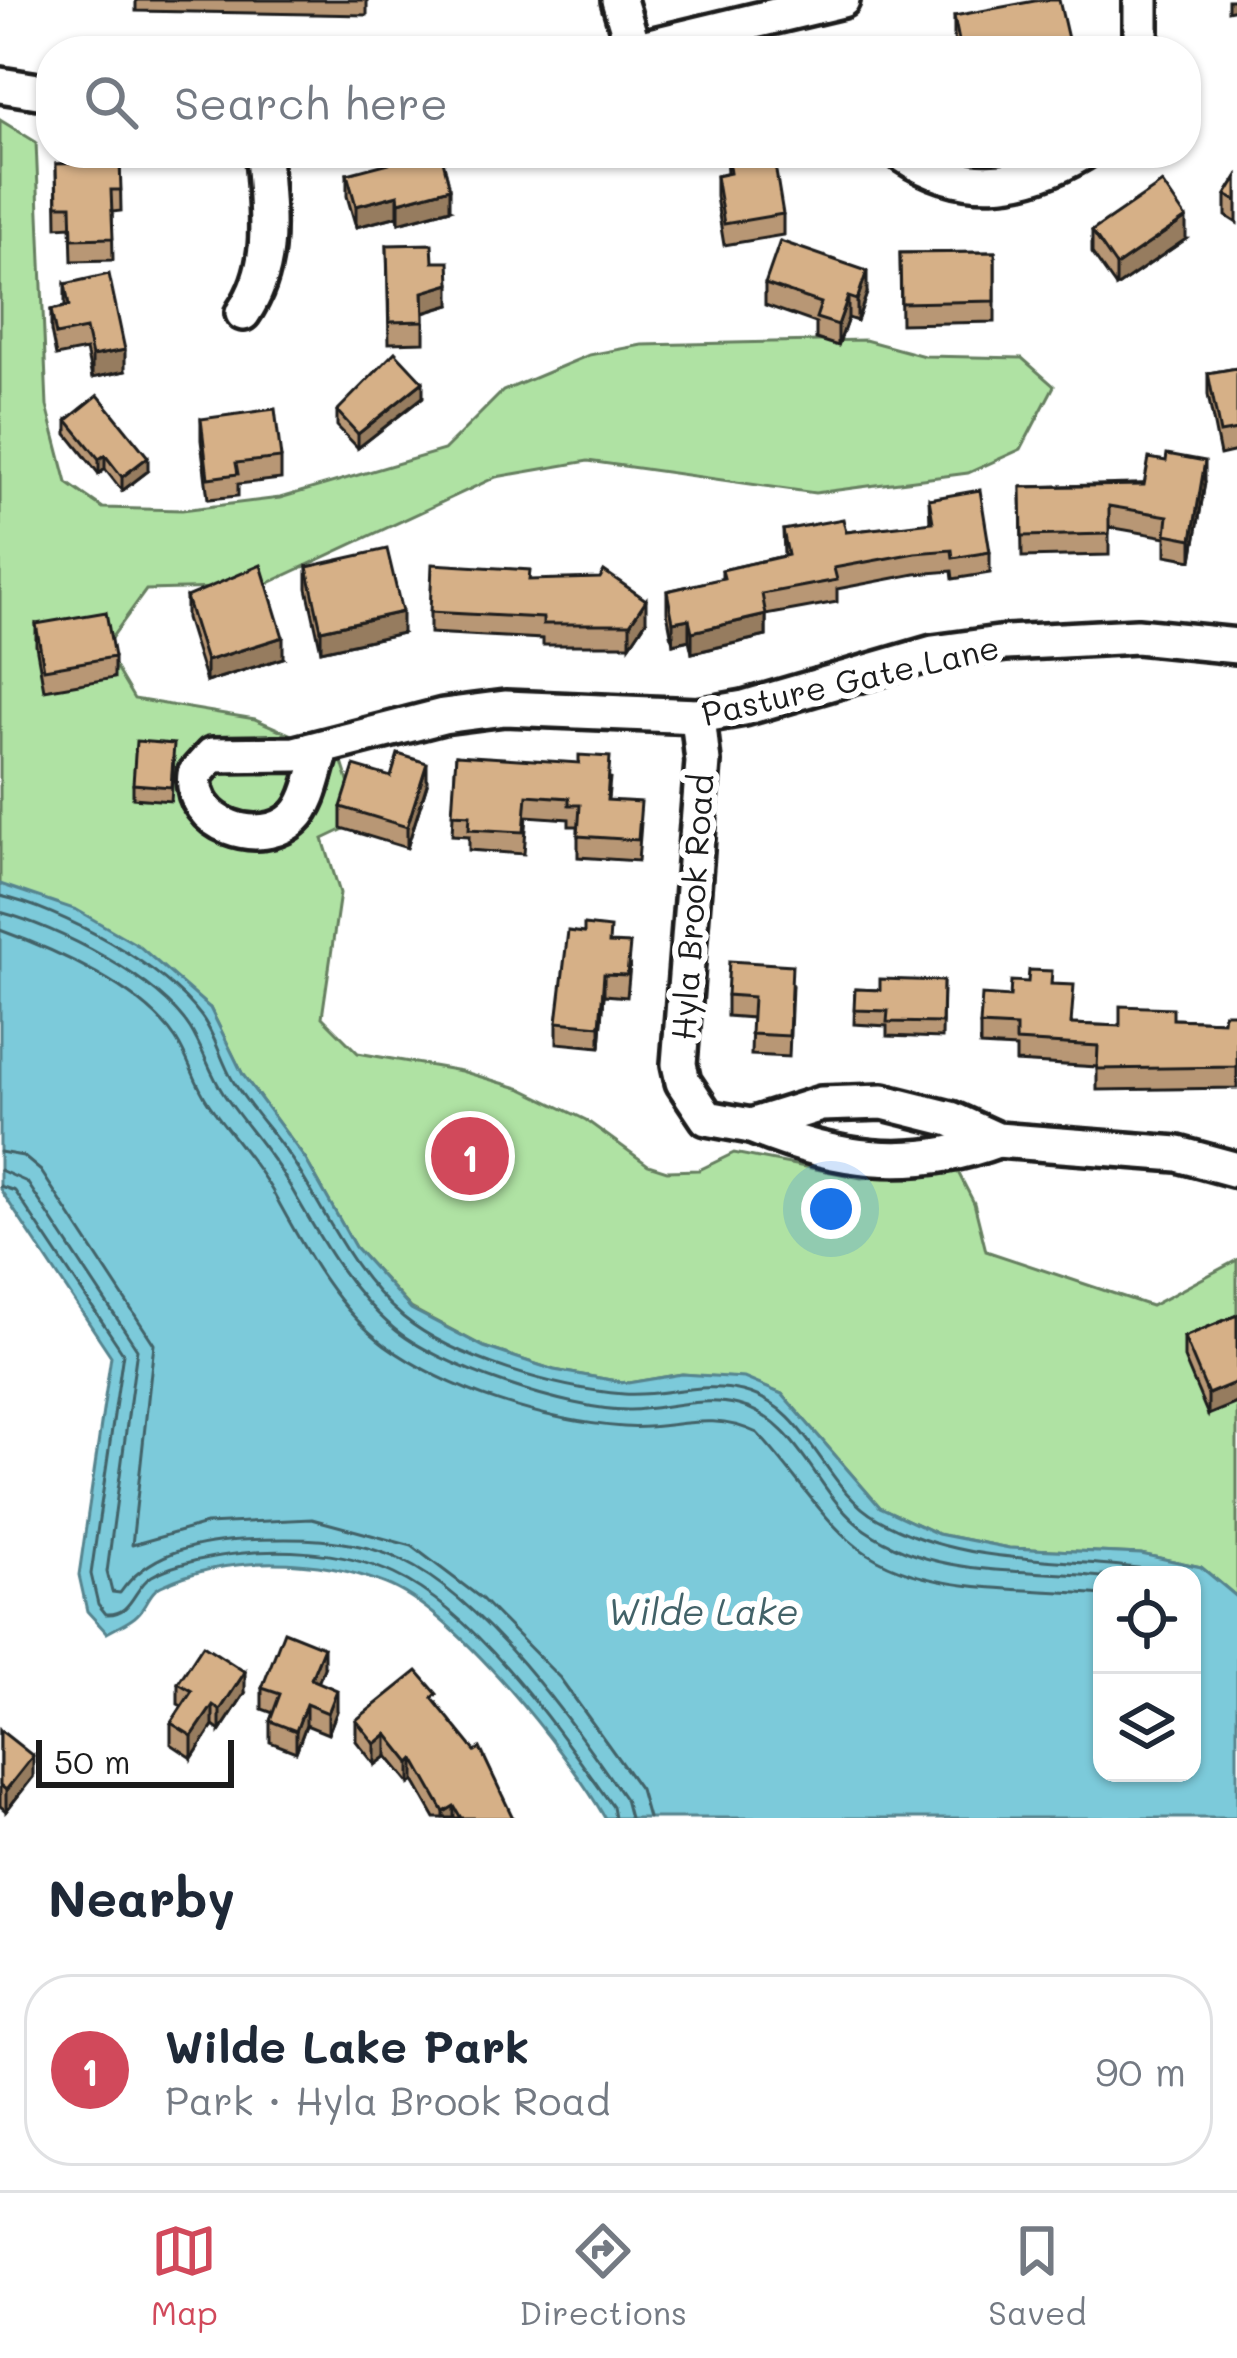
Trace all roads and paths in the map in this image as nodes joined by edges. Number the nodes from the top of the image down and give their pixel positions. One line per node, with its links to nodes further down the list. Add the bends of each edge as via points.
1 (620, 0): 4 (street)
2 (842, 0): 5 (street)
3 (1141, 0): 6 (street)
4 (628, 36)
5 (693, 36)
6 (1141, 36)
7 (0, 85): 8 (street)
8 (36, 91)
9 (264, 168): 12 (street, via 268,241 258,291)
10 (928, 168): 11 (street, via 946,179 1002,183)
11 (1053, 168)
12 (243, 313)
13 (1237, 646): 14 (street, Pasture Gate Lane, via 1137,636 1006,643 933,653)
14 (698, 716): 15 (street, Pasture Gate Lane, via 505,708); 16 (street, Hyla Brook Road, via 703,763 679,1064 707,1118)
15 (323, 748)
16 (751, 1126): 17 (street, Hyla Brook Road, via 820,1151 882,1161 948,1156); 17 (street, Hyla Brook Road, via 821,1104 883,1102)
17 (997, 1140): 18 (street, Hyla Brook Road, via 1178,1154)
18 (1237, 1170)

